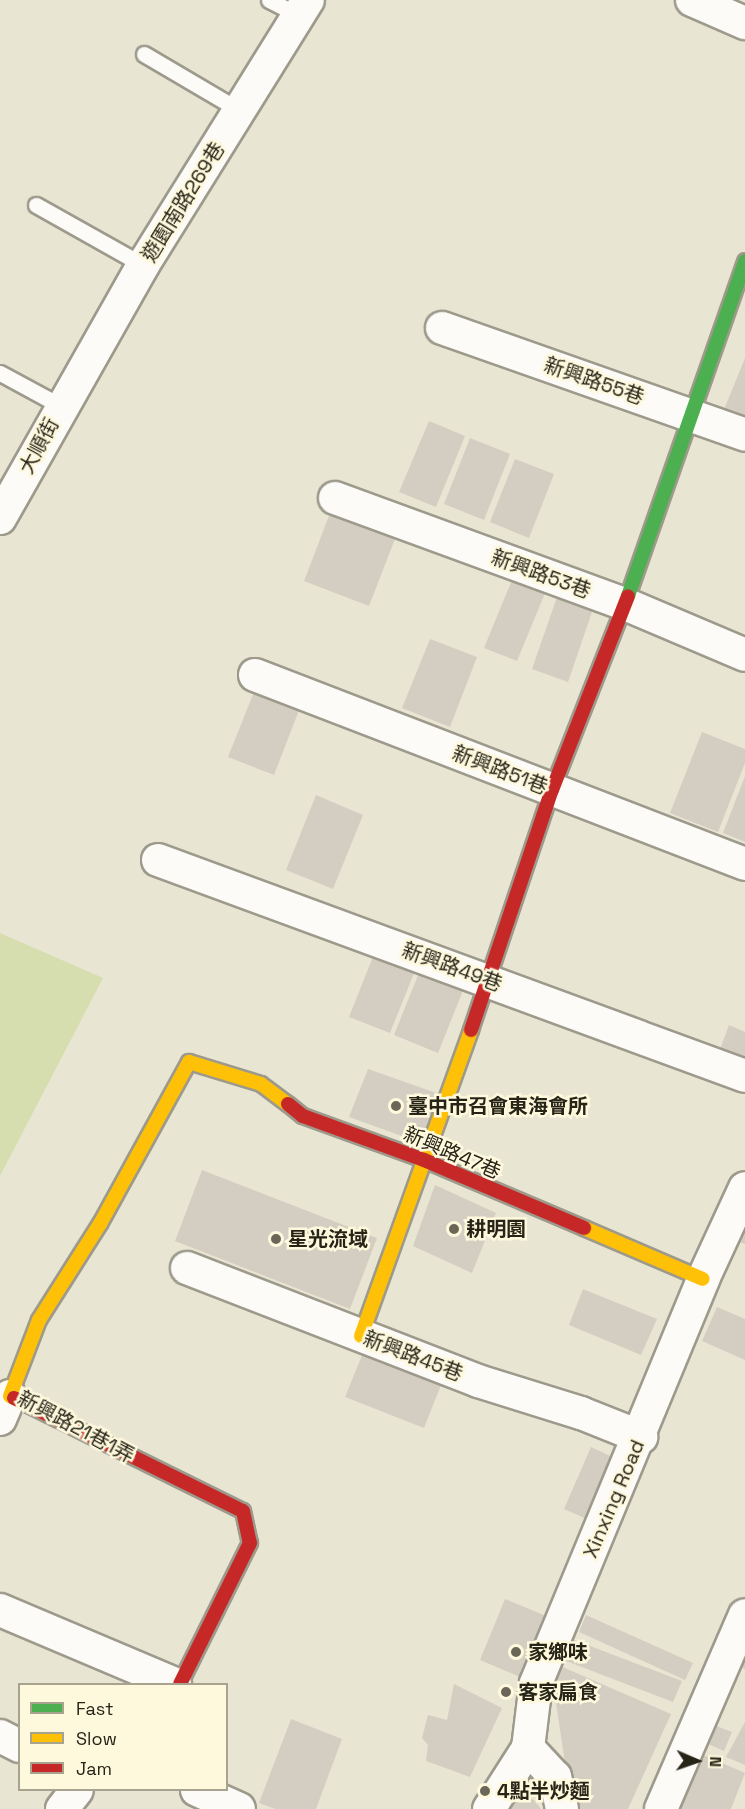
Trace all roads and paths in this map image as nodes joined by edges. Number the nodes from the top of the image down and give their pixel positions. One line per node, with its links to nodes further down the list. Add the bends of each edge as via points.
1 (269, 0): 3 (lane)
2 (692, 0): 4 (street)
3 (303, 8): 6 (street, 遊園南路269巷)
4 (745, 23)
5 (144, 54): 6 (lane)
6 (239, 110): 9 (street, 遊園南路269巷)
7 (36, 205): 9 (lane)
8 (745, 261): 13 (street)
9 (143, 265): 12 (street, 遊園南路269巷)
10 (442, 328): 13 (street, 新興路55巷)
11 (0, 373): 12 (lane)
12 (61, 406): 16 (street, 大順街)
13 (693, 414): 14 (street, 新興路55巷); 17 (street)
14 (745, 435)
15 (335, 498): 17 (street, 新興路53巷)
16 (2, 512)
17 (625, 604): 18 (street, 新興路53巷); 20 (street)
18 (745, 655)
19 (255, 675): 20 (street, 新興路51巷)
20 (552, 790): 22 (street, 新興路51巷); 23 (street)
21 (158, 860): 23 (street, 新興路49巷)
22 (745, 864)
23 (489, 980): 25 (street, 新興路49巷); 26 (street)
24 (189, 1062): 26 (street, 新興路47巷, via 261,1084 303,1116); 31 (street, 新興路21巷1弄, via 100,1224 39,1320)
25 (745, 1076)
26 (424, 1160): 29 (street, 新興路47巷); 30 (street)
27 (745, 1188): 29 (street, Xinxing Road)
28 (187, 1268): 30 (street, 新興路45巷)
29 (703, 1279): 32 (street, Xinxing Road)
30 (361, 1336): 32 (street, 新興路45巷)
31 (5, 1408): 36 (street, 新興路21巷1弄, via 243,1511 250,1543)
32 (641, 1437): 39 (street, Xinxing Road, via 536,1683)
33 (0, 1610): 35 (street)
34 (745, 1615): 46 (street)
35 (173, 1683)
36 (180, 1683)
37 (0, 1736): 38 (street)
38 (18, 1745)
39 (528, 1748): 44 (street); 45 (street, via 555,1777)
40 (76, 1791): 42 (street)
41 (199, 1791): 43 (street)
42 (62, 1809)
43 (239, 1809)
44 (489, 1809)
45 (562, 1809)
46 (661, 1809)

